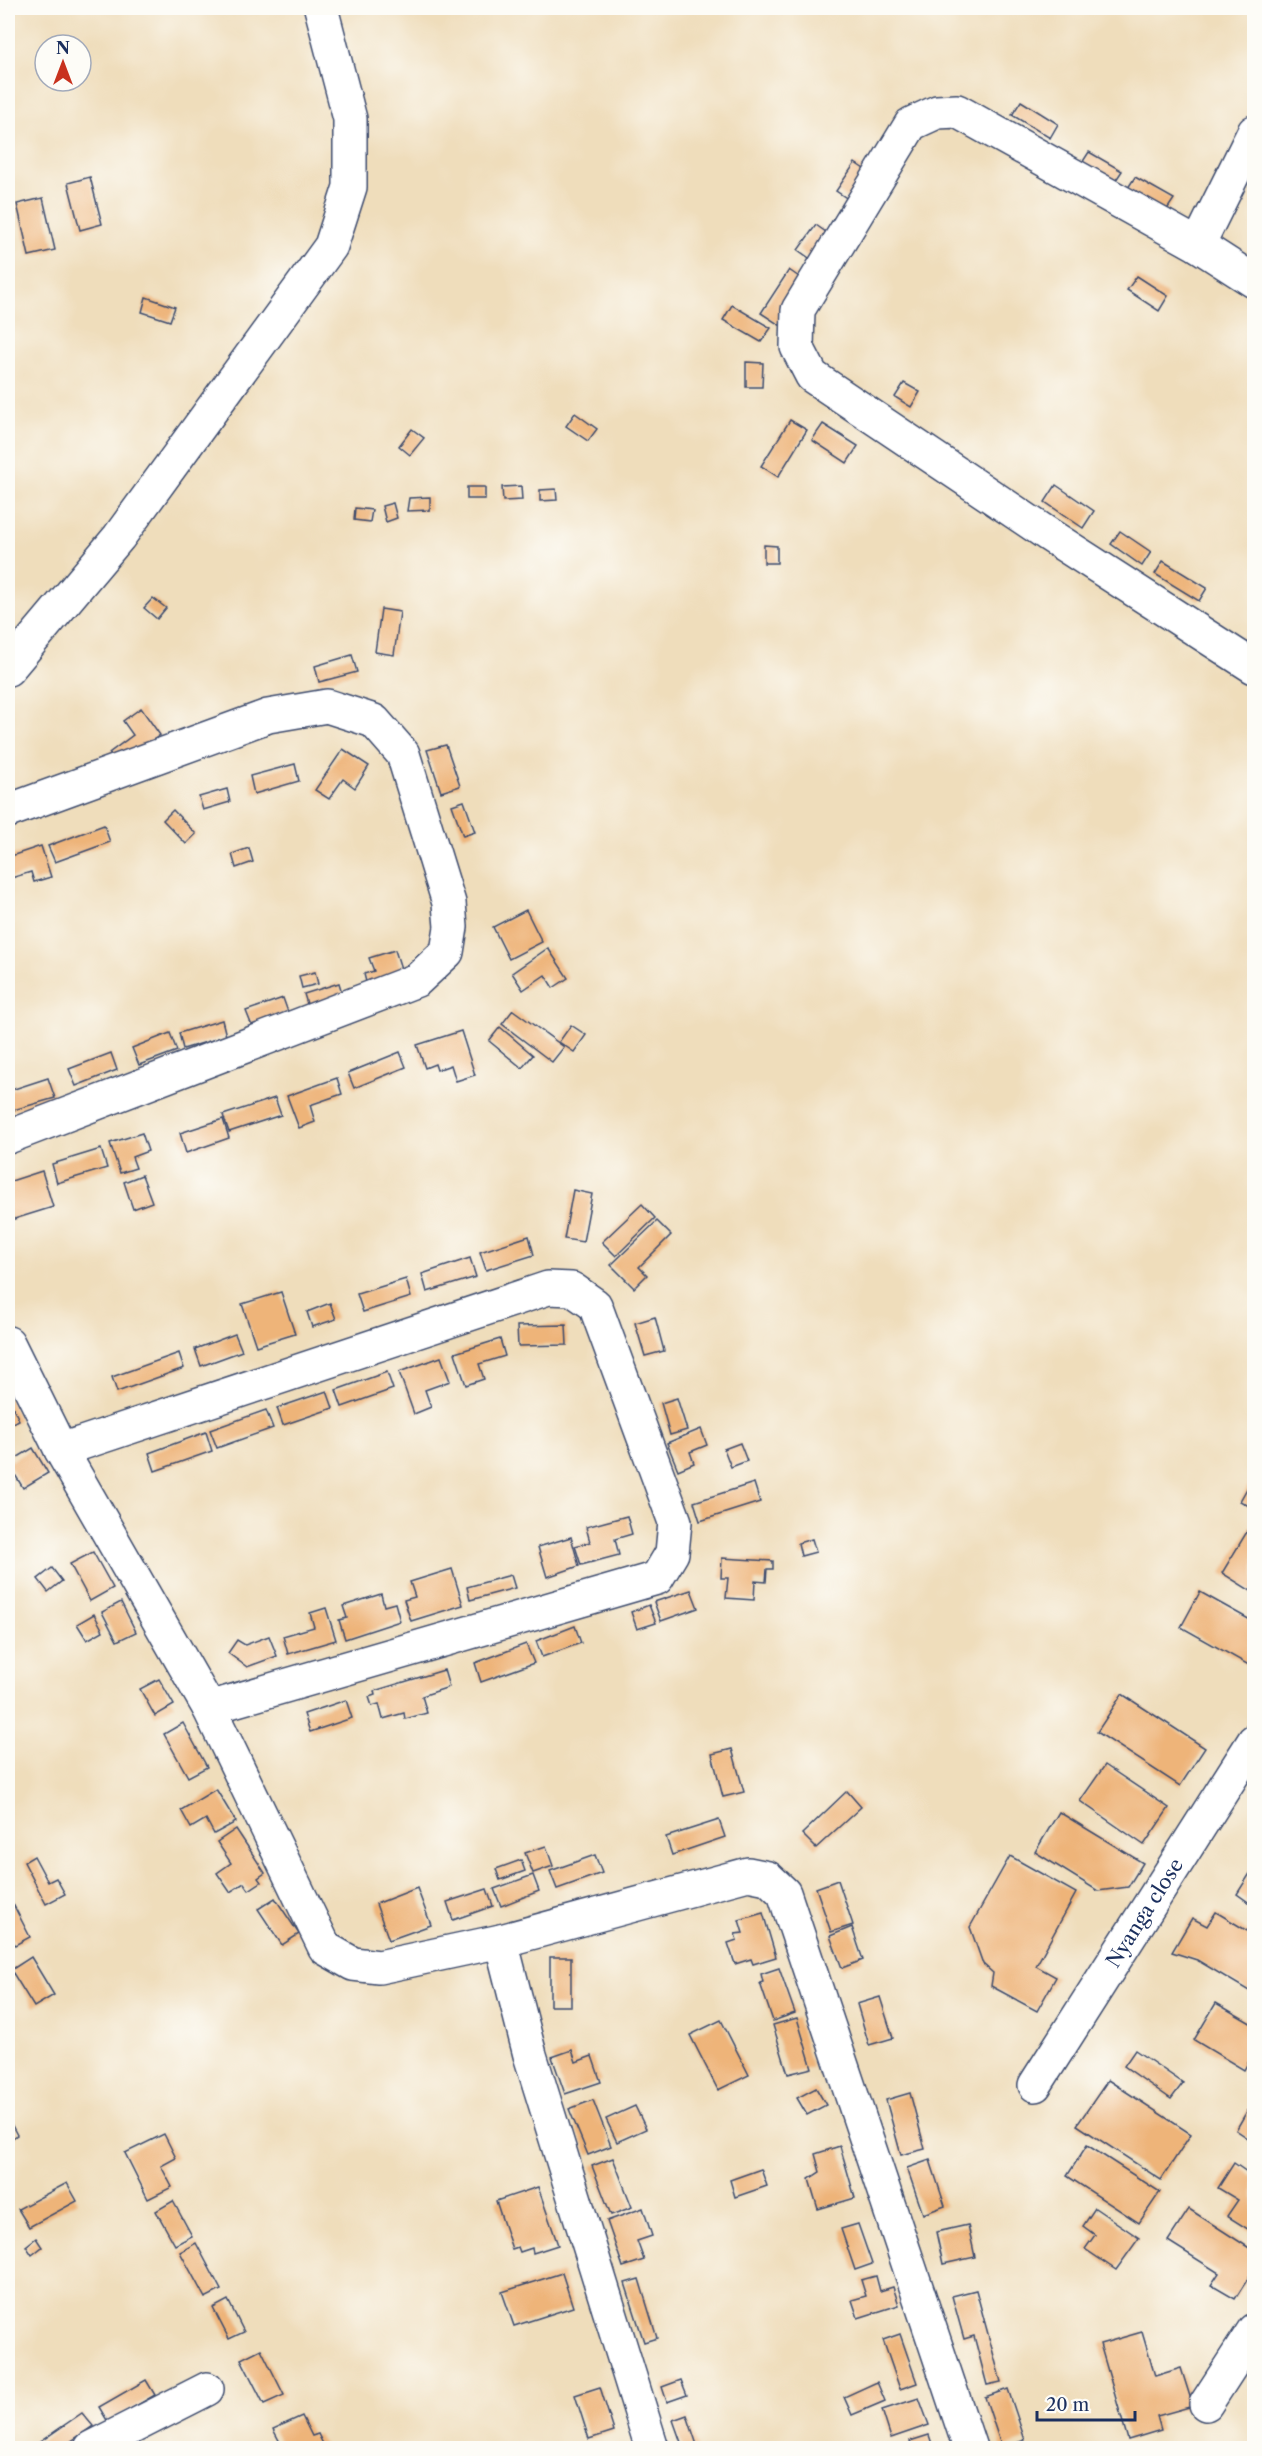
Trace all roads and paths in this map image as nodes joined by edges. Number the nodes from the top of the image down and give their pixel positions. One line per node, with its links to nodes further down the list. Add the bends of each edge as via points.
1 (321, 8): 6 (street, via 350,119 350,187 331,246 119,537)
2 (1254, 132): 3 (street)
3 (1198, 245): 4 (street); 5 (street, via 957,111 937,112 911,124 798,310 797,347 812,376)
4 (1254, 281)
5 (1254, 668)
6 (8, 669)
7 (8, 812): 8 (street, via 268,716 327,706 374,721 403,754 449,903 451,927 447,952 417,980)
8 (8, 1137)
9 (8, 1343): 10 (street)
10 (61, 1450): 11 (street); 11 (street, via 548,1288 572,1289 595,1305 675,1522 672,1553 657,1578)
11 (209, 1708): 13 (street, via 325,1948 353,1964 379,1967)
12 (1254, 1741): 14 (street, Nyanga close)
13 (501, 1941): 19 (street, via 530,2055); 20 (street, via 748,1874 768,1878 784,1893)
14 (1035, 2085)
15 (1254, 2330): 17 (street)
16 (207, 2389): 18 (street)
17 (1206, 2404)
18 (91, 2448)
19 (652, 2448)
20 (970, 2448)

